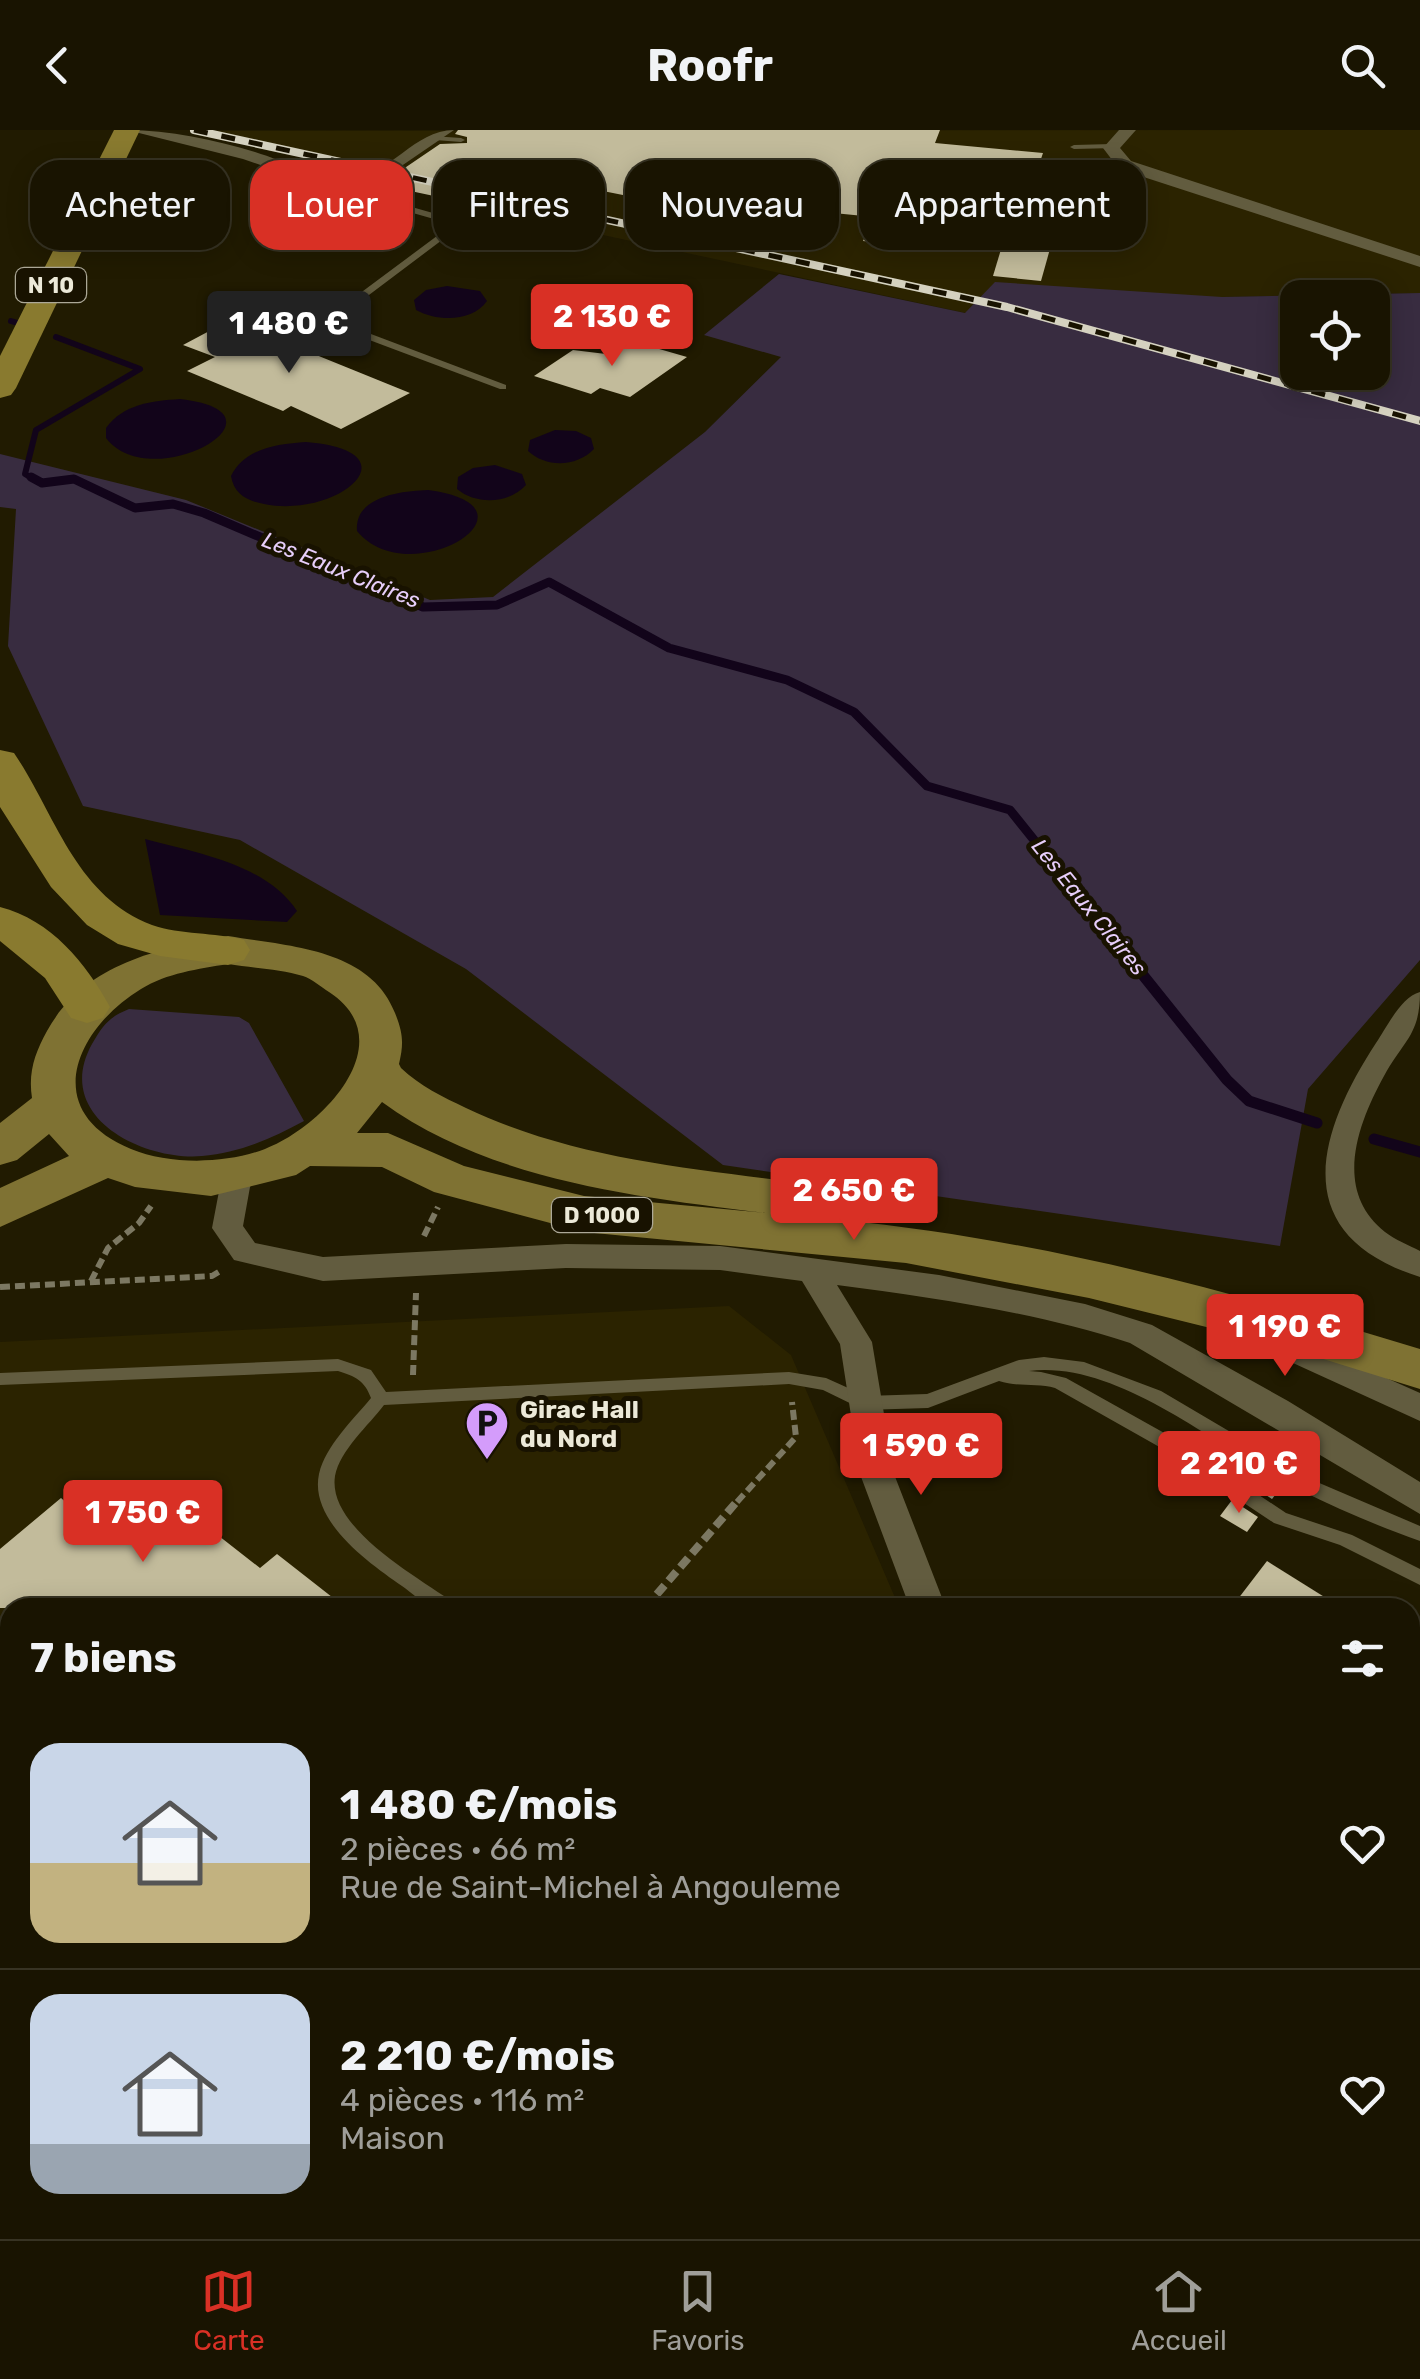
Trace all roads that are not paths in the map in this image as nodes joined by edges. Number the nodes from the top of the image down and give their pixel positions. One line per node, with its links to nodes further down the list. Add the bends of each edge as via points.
1 (127, 130): 12 (highway, N 10)
2 (135, 130): 7 (street)
3 (1128, 130): 5 (street)
4 (448, 136): 8 (street)
5 (1112, 146): 6 (lane); 10 (street, via 1125,165)
6 (1074, 147)
7 (263, 160)
8 (405, 160)
9 (413, 210): 11 (lane, via 450,224 445,238 347,313 359,333)
10 (1420, 262)
11 (503, 386)
12 (0, 388)
13 (0, 762): 15 (highway, via 39,841 94,906 150,940)
14 (0, 922): 17 (highway, via 54,958)
15 (228, 950): 17 (main road, via 127,978); 18 (main road, via 316,962 350,981 374,1008 384,1039)
16 (1420, 1002): 25 (street, via 1371,1068 1349,1116 1336,1188 1367,1237)
17 (86, 1007): 19 (main road, via 54,1055)
18 (380, 1072): 21 (main road, via 365,1100); 28 (main road, D 1000, via 392,1089 486,1140 631,1177 1050,1242 1256,1286)
19 (54, 1105): 20 (main road); 22 (main road, via 72,1136)
20 (0, 1148)
21 (307, 1149): 23 (main road); 27 (main road, D 1000, via 388,1150 452,1180 584,1214 906,1245)
22 (105, 1159): 23 (main road, via 172,1177); 24 (main road)
23 (244, 1172): 26 (street, via 227,1228 244,1252 323,1269 654,1255)
24 (0, 1209)
25 (1420, 1265)
26 (814, 1268): 33 (street, via 856,1342); 35 (street, via 1085,1316 1141,1334)
27 (1172, 1296): 29 (main road, D 1000); 34 (street)
28 (1420, 1336)
29 (1420, 1370)
30 (991, 1378): 33 (lane, via 928,1400); 36 (lane, via 1044,1363 1084,1368 1155,1396 1304,1484); 37 (lane, via 1060,1383 1280,1518 1346,1540)
31 (0, 1379): 32 (lane, via 338,1365 364,1372)
32 (380, 1399): 33 (lane, via 789,1378 826,1384); 38 (lane, via 333,1464 328,1499 340,1526)
33 (864, 1403): 39 (street, via 877,1474)
34 (1420, 1408)
35 (1420, 1500)
36 (1420, 1534)
37 (1420, 1577)
38 (435, 1598)
39 (924, 1598)

